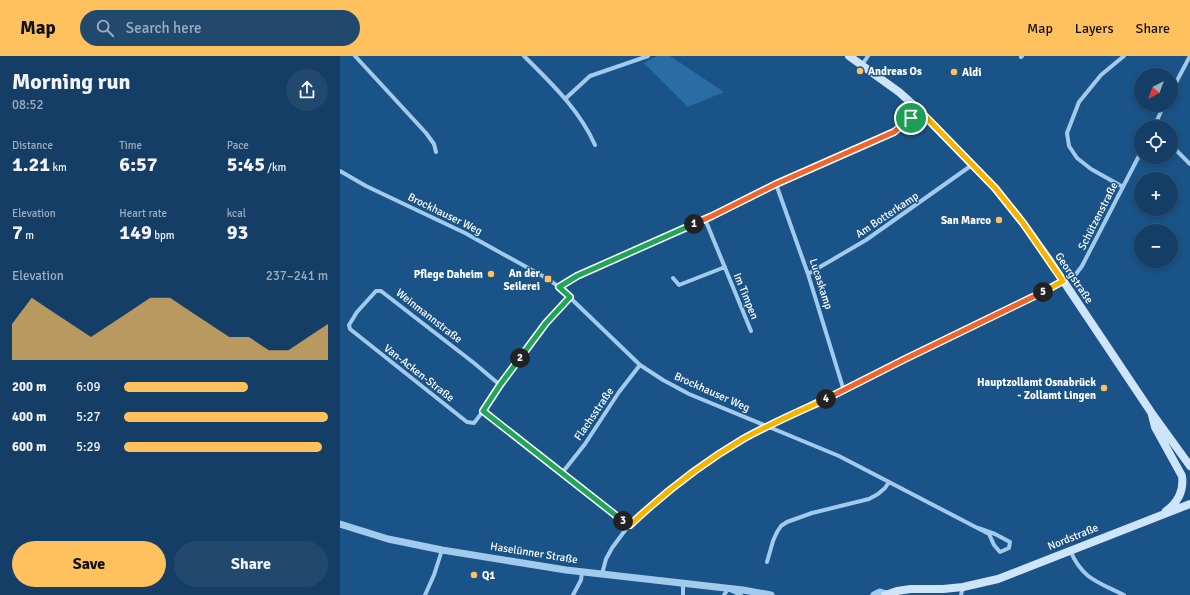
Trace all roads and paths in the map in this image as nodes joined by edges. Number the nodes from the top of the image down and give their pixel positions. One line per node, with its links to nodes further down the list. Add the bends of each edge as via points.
1 (356, 56): 13 (street, via 426,133)
2 (524, 56): 10 (street)
3 (648, 56): 10 (street, via 590,76)
4 (849, 56): 8 (main road, Georgstraße)
5 (868, 56): 8 (street)
6 (1124, 56): 20 (street, via 1101,75 1079,102 1067,133 1069,146 1077,158)
7 (1190, 56): 9 (street)
8 (862, 65): 11 (main road, Georgstraße)
9 (1178, 79)
10 (565, 99): 12 (street, via 582,120)
11 (918, 109): 17 (main road, Georgstraße); 19 (street, via 894,132)
12 (595, 145)
13 (436, 152)
14 (1178, 152): 16 (street)
15 (1135, 164): 20 (street, Schützenstraße)
16 (1190, 164)
17 (972, 165): 23 (street, Am Botterkamp, via 872,236); 25 (main road, Georgstraße, via 995,188 1023,223)
18 (340, 171): 26 (street, Brockhauser Weg, via 523,264)
19 (776, 184): 21 (street); 23 (street, Lucaskamp)
20 (1123, 187): 25 (street, Schützenstraße, via 1082,266 1076,274)
21 (705, 219): 22 (street, Im Timpen); 26 (street, via 577,276)
22 (724, 267): 24 (street, Im Timpen, via 679,285); 29 (street, Im Timpen)
23 (808, 274): 32 (street, Lucaskamp)
24 (672, 278)
25 (1063, 281): 32 (street, Schützenstraße); 34 (main road, Georgstraße)
26 (559, 287): 27 (street, Brockhauser Weg)
27 (570, 297): 30 (street, Brockhauser Weg); 31 (street, via 546,323)
28 (351, 322): 31 (street, Weinmannstraße, via 376,291 380,291 474,362); 33 (street, Van-Acken-Straße, via 350,329 467,422 474,423)
29 (751, 331)
30 (640, 364): 35 (street, Brockhauser Weg, via 689,394); 37 (street, Flachsstraße)
31 (500, 385): 33 (street)
32 (844, 391): 35 (street, Schützenstraße)
33 (483, 411): 37 (street)
34 (1151, 412): 36 (main road, Georgstraße); 40 (main road, via 1154,427 1182,476 1183,483 1178,499 1170,508)
35 (767, 427): 38 (street, Brockhauser Weg, via 833,454); 42 (street, Schützenstraße, via 743,439 707,463 649,507)
36 (1190, 466)
37 (562, 473): 42 (street)
38 (889, 482): 43 (street, Brockhauser Weg); 46 (street, via 878,494 869,499 787,522 777,532)
39 (1190, 504): 40 (main road, Nordstraße)
40 (1149, 520): 44 (main road, Nordstraße)
41 (340, 524): 45 (street, Haselünner Straße, via 388,539)
42 (630, 525): 48 (street, Schützenstraße, via 612,548)
43 (978, 528): 43 (street, Brockhauser Weg, via 989,534 1000,552 1009,548 1010,542)
44 (1070, 549): 50 (main road, Nordstraße); 59 (street, via 1081,570 1092,579)
45 (442, 550): 47 (street, Haselünner Straße); 52 (street)
46 (767, 562)
47 (582, 572): 48 (street, Haselünner Straße); 53 (street)
48 (602, 574): 49 (street, Haselünner Straße)
49 (683, 584): 51 (street, Haselünner Straße); 54 (street)
50 (962, 591): 58 (main road, Nordstraße, via 911,589)
51 (726, 592): 55 (street, Haselünner Straße); 56 (street, Haselünner Straße)
52 (425, 595)
53 (573, 595)
54 (682, 595)
55 (741, 595)
56 (771, 595)
57 (874, 595): 58 (street, via 880,592)
58 (886, 595)
59 (1124, 595)

